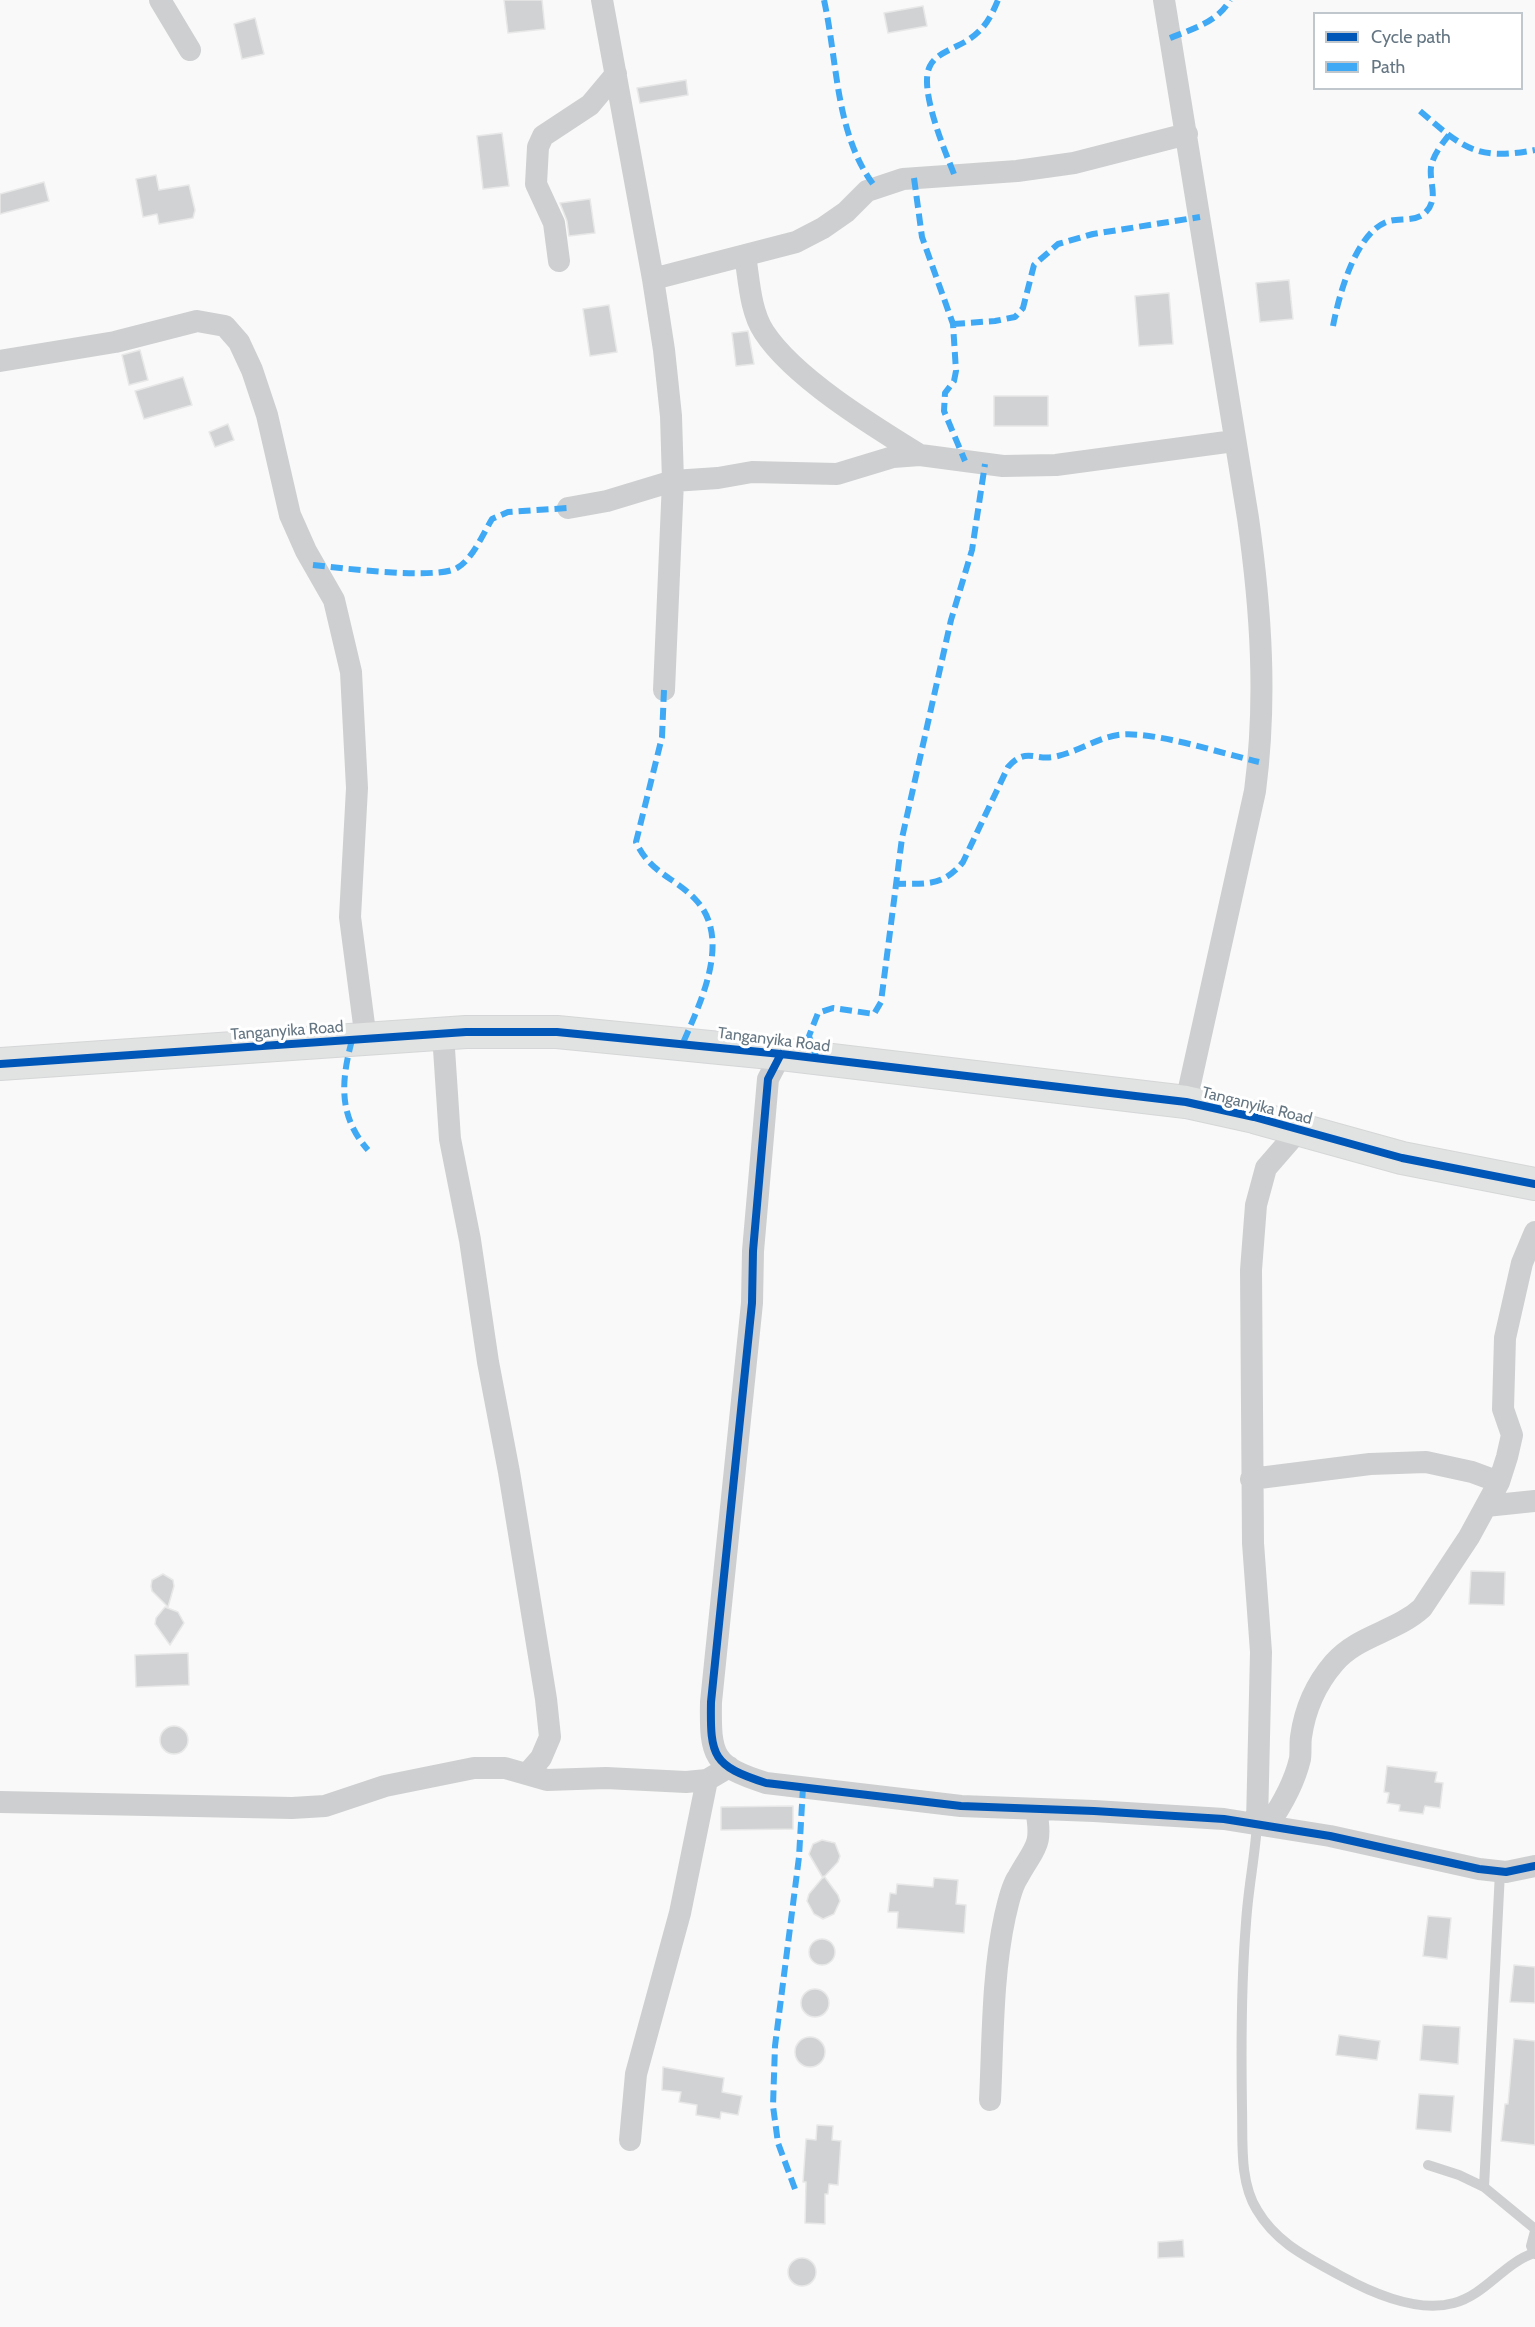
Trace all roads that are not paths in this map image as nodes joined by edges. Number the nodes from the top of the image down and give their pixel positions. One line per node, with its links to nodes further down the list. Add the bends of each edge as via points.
1 (160, 0): 4 (street)
2 (602, 0): 5 (street)
3 (1164, 0): 6 (street)
4 (190, 50)
5 (616, 74): 8 (street, via 590,105 543,136 538,147 536,184 554,223); 9 (street)
6 (1187, 134): 7 (street, via 1074,163 903,179 867,191 830,223 796,242); 11 (street)
7 (745, 255): 9 (street); 12 (street, via 752,300 763,331 821,387)
8 (559, 261)
9 (653, 279): 13 (street, via 668,383)
10 (0, 361): 17 (street, via 115,342 197,321 225,326 239,342 267,415 290,515 334,600 351,672 357,788 350,917)
11 (1234, 441): 12 (street, via 1056,465 1003,466); 20 (street, via 1260,603 1260,752 1249,819)
12 (920, 455): 13 (street, via 893,457 837,474 752,472)
13 (673, 481): 14 (street); 15 (street)
14 (568, 508)
15 (664, 690)
16 (443, 1034): 17 (street, Tanganyika Road); 18 (street, Tanganyika Road, via 557,1032); 29 (street, via 450,1139 546,1699 550,1737 542,1758)
17 (366, 1040): 19 (street, Tanganyika Road)
18 (782, 1054): 20 (street, Tanganyika Road); 28 (street, via 768,1079 751,1314 711,1702 710,1740 717,1759)
19 (0, 1064)
20 (1186, 1102): 21 (street, Tanganyika Road)
21 (1299, 1130): 22 (street, Tanganyika Road, via 1402,1158); 24 (street, via 1266,1168 1256,1205 1251,1269)
22 (1535, 1184)
23 (1535, 1232): 25 (street, via 1522,1263 1505,1338 1503,1409 1512,1435)
24 (1251, 1479): 25 (street, via 1370,1464 1426,1462); 33 (street, via 1261,1652)
25 (1499, 1482): 27 (street)
26 (1535, 1501): 27 (street)
27 (1486, 1506): 33 (street, via 1422,1608 1412,1618 1346,1651 1320,1682 1307,1707 1295,1776 1282,1803)
28 (729, 1767): 30 (street); 32 (street, via 766,1783 961,1806)
29 (527, 1774): 30 (street, via 547,1780); 31 (street, via 505,1768 474,1768 385,1786 325,1806 292,1808)
30 (707, 1780): 37 (street, via 680,1913 636,2074)
31 (0, 1802)
32 (1036, 1809): 33 (street); 36 (street, via 1038,1844 1017,1878 1005,1916 996,1976)
33 (1262, 1824): 35 (street); 41 (lane, via 1243,1966 1243,2163 1257,2210 1271,2230 1296,2253 1368,2290 1418,2303 1455,2303)
34 (1535, 1866): 35 (street)
35 (1500, 1872): 39 (lane)
36 (990, 2100)
37 (630, 2140)
38 (1428, 2165): 39 (lane)
39 (1484, 2187): 40 (lane)
40 (1535, 2230): 41 (lane, via 1531,2246)
41 (1534, 2253)

